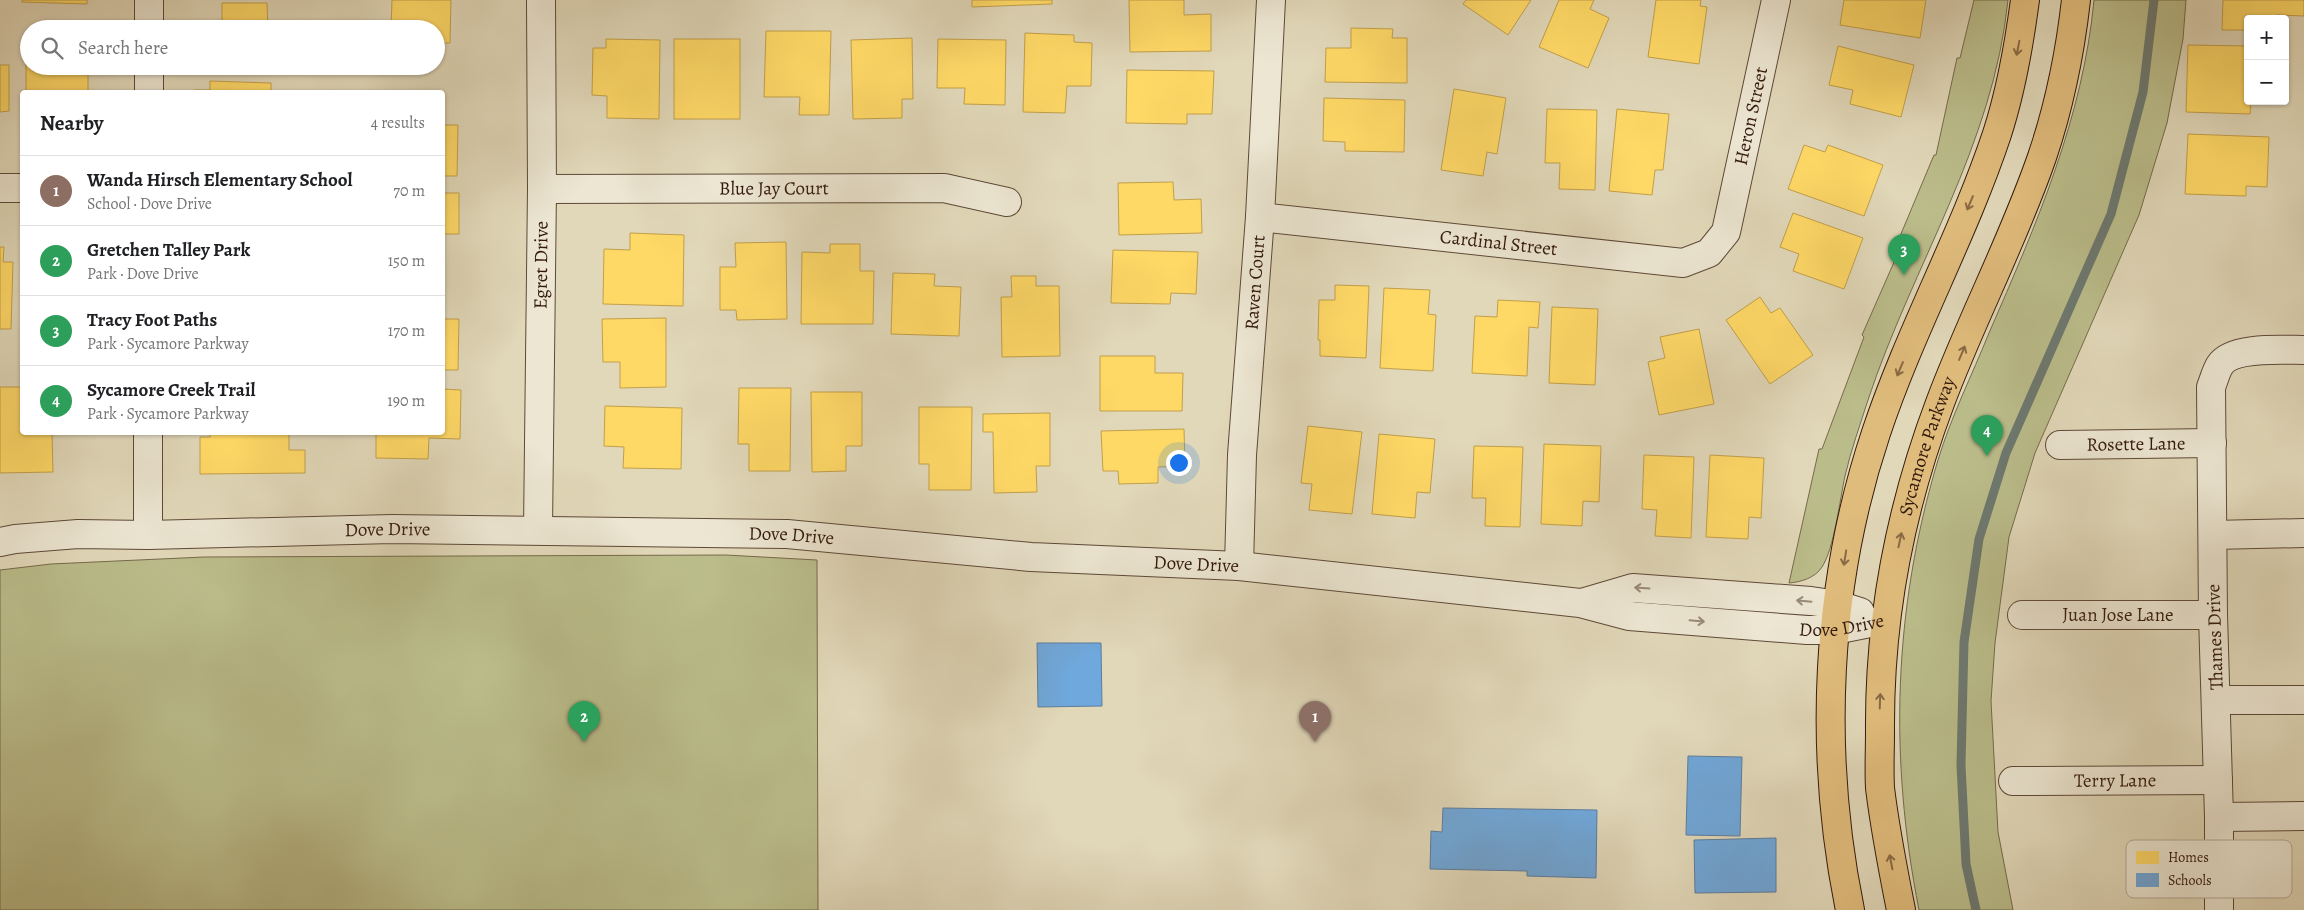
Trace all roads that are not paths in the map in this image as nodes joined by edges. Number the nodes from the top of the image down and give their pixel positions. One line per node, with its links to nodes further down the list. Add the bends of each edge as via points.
1 (149, 0): 7 (street)
2 (541, 0): 12 (street, Egret Drive)
3 (1271, 0): 14 (street, Raven Court)
4 (1776, 0): 15 (street, Heron Street)
5 (2026, 0): 28 (main road, one-way to 28, via 2012,79 1997,133 1876,432 1855,508)
6 (2076, 0): 29 (main road, Sycamore Parkway, one-way to 6, via 1907,505 1922,455 1941,400 2042,156 2066,62)
7 (149, 20)
8 (149, 75): 9 (street)
9 (149, 90)
10 (0, 188): 11 (street)
11 (20, 188)
12 (542, 189): 13 (street, Blue Jay Court, via 944,188); 20 (street, Egret Drive)
13 (1007, 202)
14 (1260, 217): 15 (street, Cardinal Street, via 1683,263 1709,253); 25 (street, Raven Court, via 1242,455)
15 (1726, 232)
16 (2304, 350): 18 (street, Thames Drive, via 2247,352 2227,358 2220,364 2211,387)
17 (148, 435): 22 (street)
18 (2212, 443): 19 (street, Rosette Lane); 23 (street, Thames Drive)
19 (2060, 444)
20 (538, 529): 22 (street, Dove Drive); 25 (street, Dove Drive, via 788,534 1031,557)
21 (2304, 533): 23 (street)
22 (148, 535): 24 (street, Dove Drive, via 78,534)
23 (2212, 535): 27 (street, Thames Drive)
24 (0, 542)
25 (1239, 566): 28 (street, Dove Drive, via 1580,603 1633,588)
26 (2022, 615): 27 (street, Juan Jose Lane)
27 (2213, 615): 30 (street, Thames Drive)
28 (1836, 617): 29 (street, Dove Drive); 37 (main road, via 1831,737 1834,800)
29 (1885, 620): 38 (main road, Sycamore Parkway, one-way to 29, via 1880,786)
30 (2216, 700): 31 (street); 32 (street, Thames Drive)
31 (2304, 700)
32 (2218, 780): 33 (street, Terry Lane); 35 (street, Thames Drive)
33 (2013, 781)
34 (2304, 816): 35 (street)
35 (2219, 817): 36 (street, Thames Drive)
36 (2219, 840)
37 (1850, 910)
38 (1901, 910)

